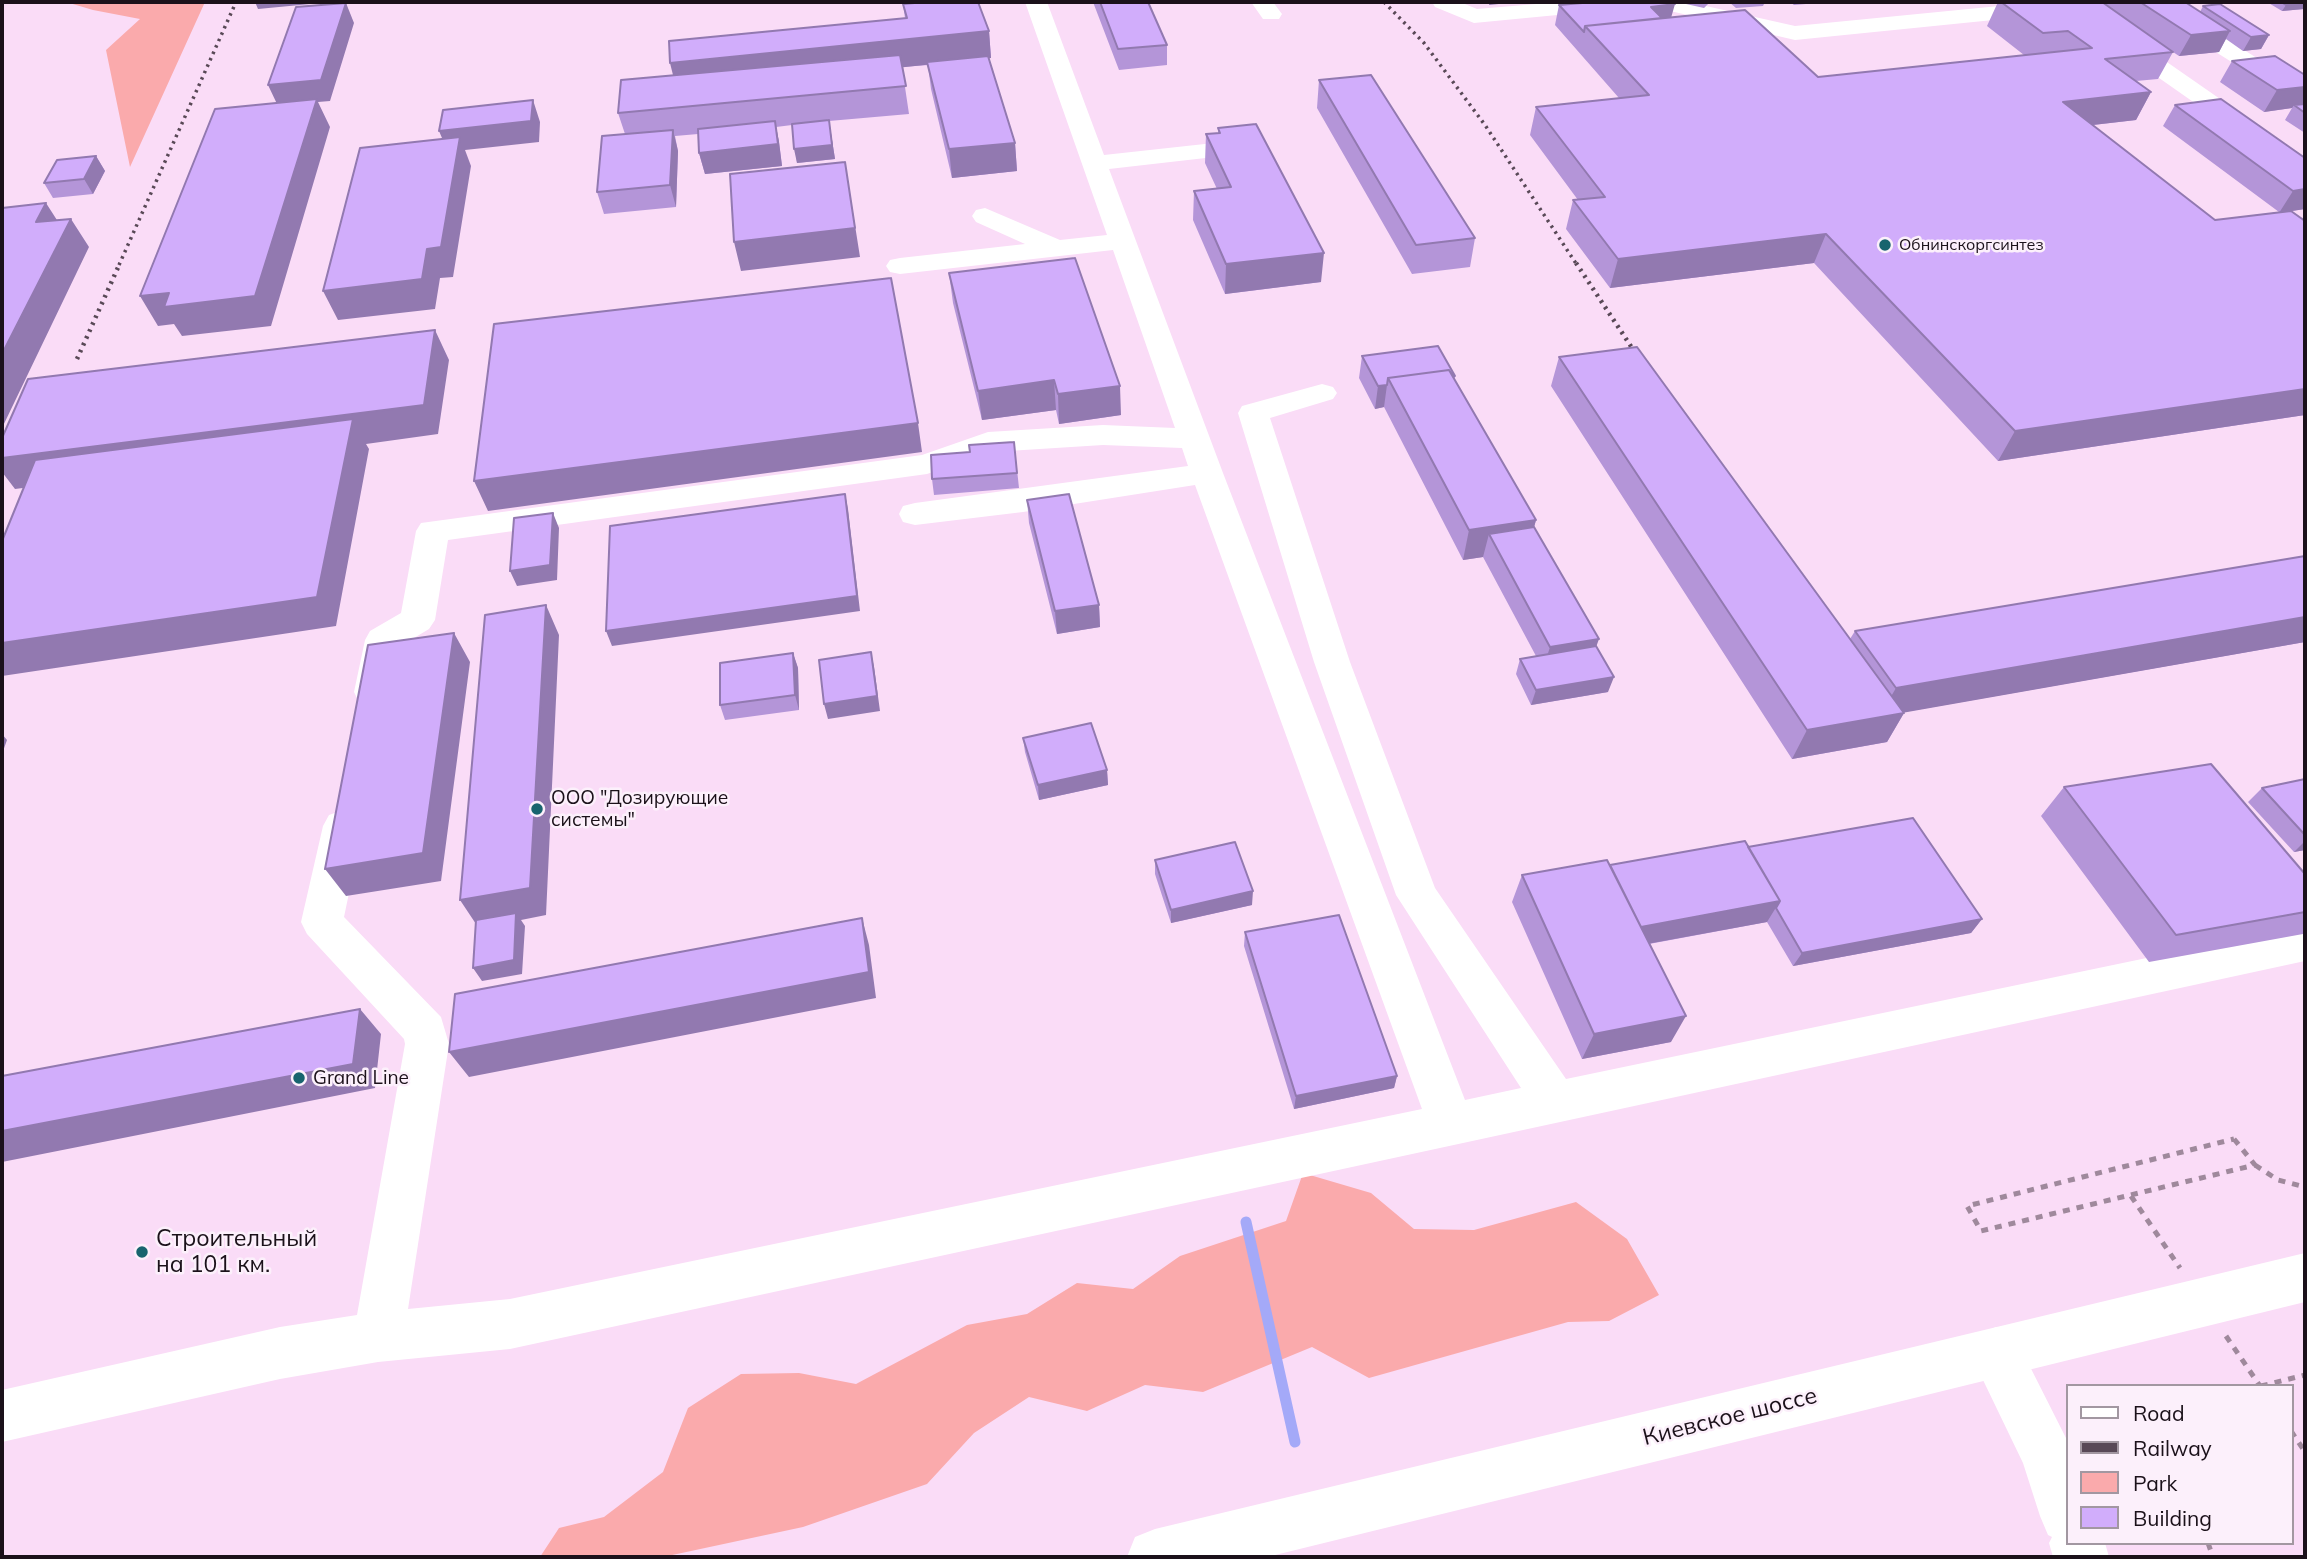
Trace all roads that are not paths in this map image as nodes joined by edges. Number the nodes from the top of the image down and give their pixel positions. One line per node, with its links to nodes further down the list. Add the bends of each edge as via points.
1 (1036, 2): 12 (main road)
2 (1443, 2): 3 (main road, via 1474,16)
3 (1630, 2)
4 (1661, 2): 8 (main road, via 1795,33)
5 (1870, 2): 8 (main road)
6 (2152, 2): 10 (main road)
7 (2071, 5): 8 (main road)
8 (1889, 24)
9 (2105, 29): 13 (main road)
10 (2305, 98)
11 (1223, 149): 12 (main road)
12 (1095, 163): 15 (main road)
13 (2305, 169)
14 (985, 216): 16 (main road)
15 (1123, 241): 16 (main road); 19 (main road)
16 (1056, 248): 17 (main road)
17 (900, 265)
18 (1322, 394): 25 (main road, via 1253,413 1332,662 1417,895)
19 (1195, 439): 20 (main road); 22 (main road, via 1103,435 988,442 927,464 433,531 417,620 383,640)
20 (1207, 473): 21 (main road); 26 (main road)
21 (915, 514)
22 (366, 721)
23 (351, 788): 28 (main road, via 322,922 425,1031 427,1044)
24 (2305, 943): 25 (main road)
25 (1556, 1102): 26 (main road)
26 (1450, 1122): 28 (main road, via 510,1324)
27 (2305, 1277): 29 (main road, Киевское шоссе)
28 (378, 1337): 30 (main road, via 280,1353)
29 (1996, 1353): 31 (main road, via 2046,1455); 32 (main road, Киевское шоссе)
30 (2, 1416)
31 (2066, 1513)
32 (1155, 1557)

